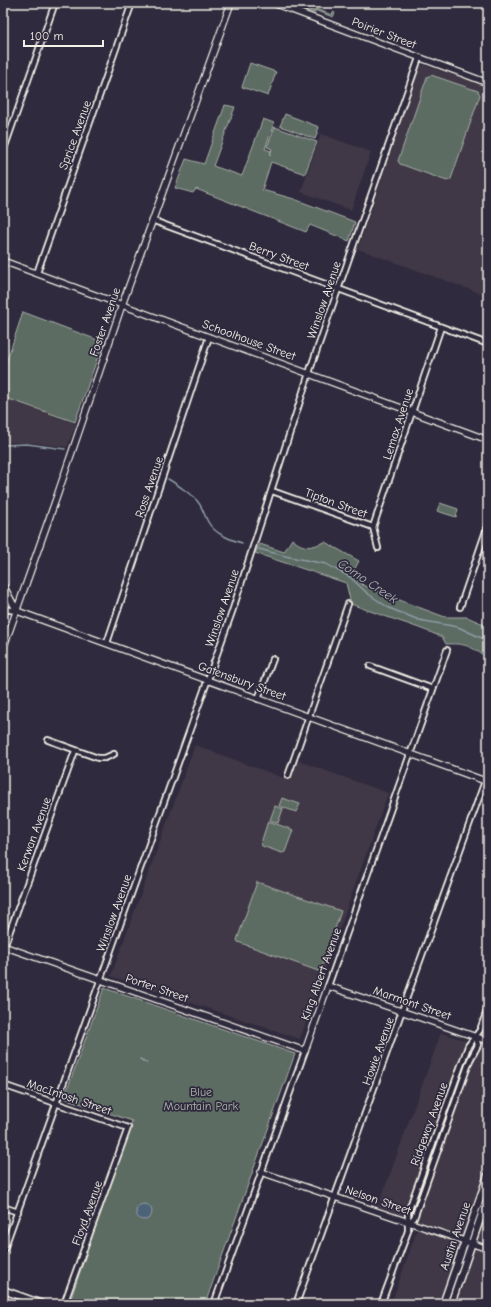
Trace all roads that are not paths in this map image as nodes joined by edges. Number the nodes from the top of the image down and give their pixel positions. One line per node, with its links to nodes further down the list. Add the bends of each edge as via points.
1 (55, 3): 7 (street)
2 (132, 3): 10 (street, Sprice Avenue)
3 (231, 3): 8 (street, Foster Avenue)
4 (273, 3): 5 (street, Poirier Street)
5 (419, 58): 6 (street, Poirier Street); 11 (street, Winslow Avenue)
6 (488, 82)
7 (3, 152)
8 (154, 221): 11 (street, Berry Street); 12 (street, Foster Avenue)
9 (3, 261): 10 (street, Schoolhouse Street)
10 (36, 273): 12 (street, Schoolhouse Street)
11 (339, 288): 13 (street, Berry Street); 16 (street, Winslow Avenue)
12 (122, 305): 14 (street, Schoolhouse Street); 27 (street, Foster Avenue)
13 (441, 327): 15 (street, Berry Street); 17 (street, Lemax Avenue)
14 (209, 337): 16 (street, Schoolhouse Street); 28 (street, Ross Avenue)
15 (488, 344)
16 (310, 374): 17 (street, Schoolhouse Street); 19 (street, Winslow Avenue)
17 (412, 412): 18 (street, Schoolhouse Street); 21 (street, Lemax Avenue)
18 (488, 440)
19 (272, 491): 21 (street, Tipton Street); 33 (street, Winslow Avenue)
20 (488, 525): 25 (street)
21 (373, 527): 22 (street, Tipton Street)
22 (378, 548)
23 (3, 585): 27 (street)
24 (348, 604): 36 (street)
25 (460, 607)
26 (3, 609): 27 (street)
27 (17, 611): 28 (street, Gatensbury Street); 29 (street, Foster Avenue)
28 (107, 643): 33 (street, Gatensbury Street)
29 (3, 649)
30 (446, 650): 34 (street, King Albert Avenue)
31 (272, 658): 35 (street)
32 (370, 666): 34 (street)
33 (208, 680): 35 (street, Gatensbury Street); 44 (street, Winslow Avenue)
34 (433, 689): 40 (street, King Albert Avenue)
35 (258, 698): 36 (street, Gatensbury Street)
36 (308, 717): 40 (street, Gatensbury Street); 41 (street)
37 (48, 740): 38 (street)
38 (75, 751): 39 (street, via 98,758); 43 (street, Kerwan Avenue)
39 (114, 754)
40 (411, 754): 42 (street, Gatensbury Street); 45 (street, King Albert Avenue)
41 (288, 776)
42 (487, 782): 47 (street, Howie Avenue)
43 (4, 946): 44 (street, Porter Street)
44 (100, 980): 50 (street, Porter Street); 52 (street, Winslow Avenue)
45 (328, 986): 47 (street, Marmont Street); 50 (street, King Albert Avenue)
46 (488, 1008): 48 (street, Ridgeway Avenue)
47 (403, 1012): 48 (street, Marmont Street); 57 (street, Howie Avenue)
48 (476, 1037): 49 (street, Marmont Street); 60 (street, Ridgeway Avenue, via 468,1046 408,1212); 60 (street, Ridgeway Avenue, via 478,1045 470,1060 414,1218)
49 (488, 1041)
50 (305, 1051): 54 (street, King Albert Avenue)
51 (3, 1085): 52 (street, MacIntosh Street)
52 (57, 1103): 53 (street, MacIntosh Street); 59 (street, Winslow Avenue)
53 (128, 1128): 67 (street, Floyd Avenue)
54 (261, 1172): 57 (street, Nelson Street); 68 (street, King Albert Avenue)
55 (488, 1175): 61 (main road, Austin Avenue)
56 (488, 1196): 62 (main road, Austin Avenue)
57 (336, 1198): 60 (street, Nelson Street); 69 (street, Howie Avenue)
58 (3, 1207): 59 (street)
59 (18, 1212): 64 (street, Winslow Avenue)
60 (409, 1222): 61 (street, Nelson Street); 70 (street, Ridgeway Avenue)
61 (465, 1242): 62 (street, Nelson Street); 71 (main road, Austin Avenue)
62 (472, 1244): 63 (street, Nelson Street); 72 (main road, Austin Avenue)
63 (488, 1249)
64 (3, 1252)
65 (3, 1290): 66 (main road)
66 (42, 1304)
67 (64, 1304)
68 (214, 1304)
69 (296, 1304)
70 (381, 1304)
71 (443, 1304)
72 (451, 1304)

